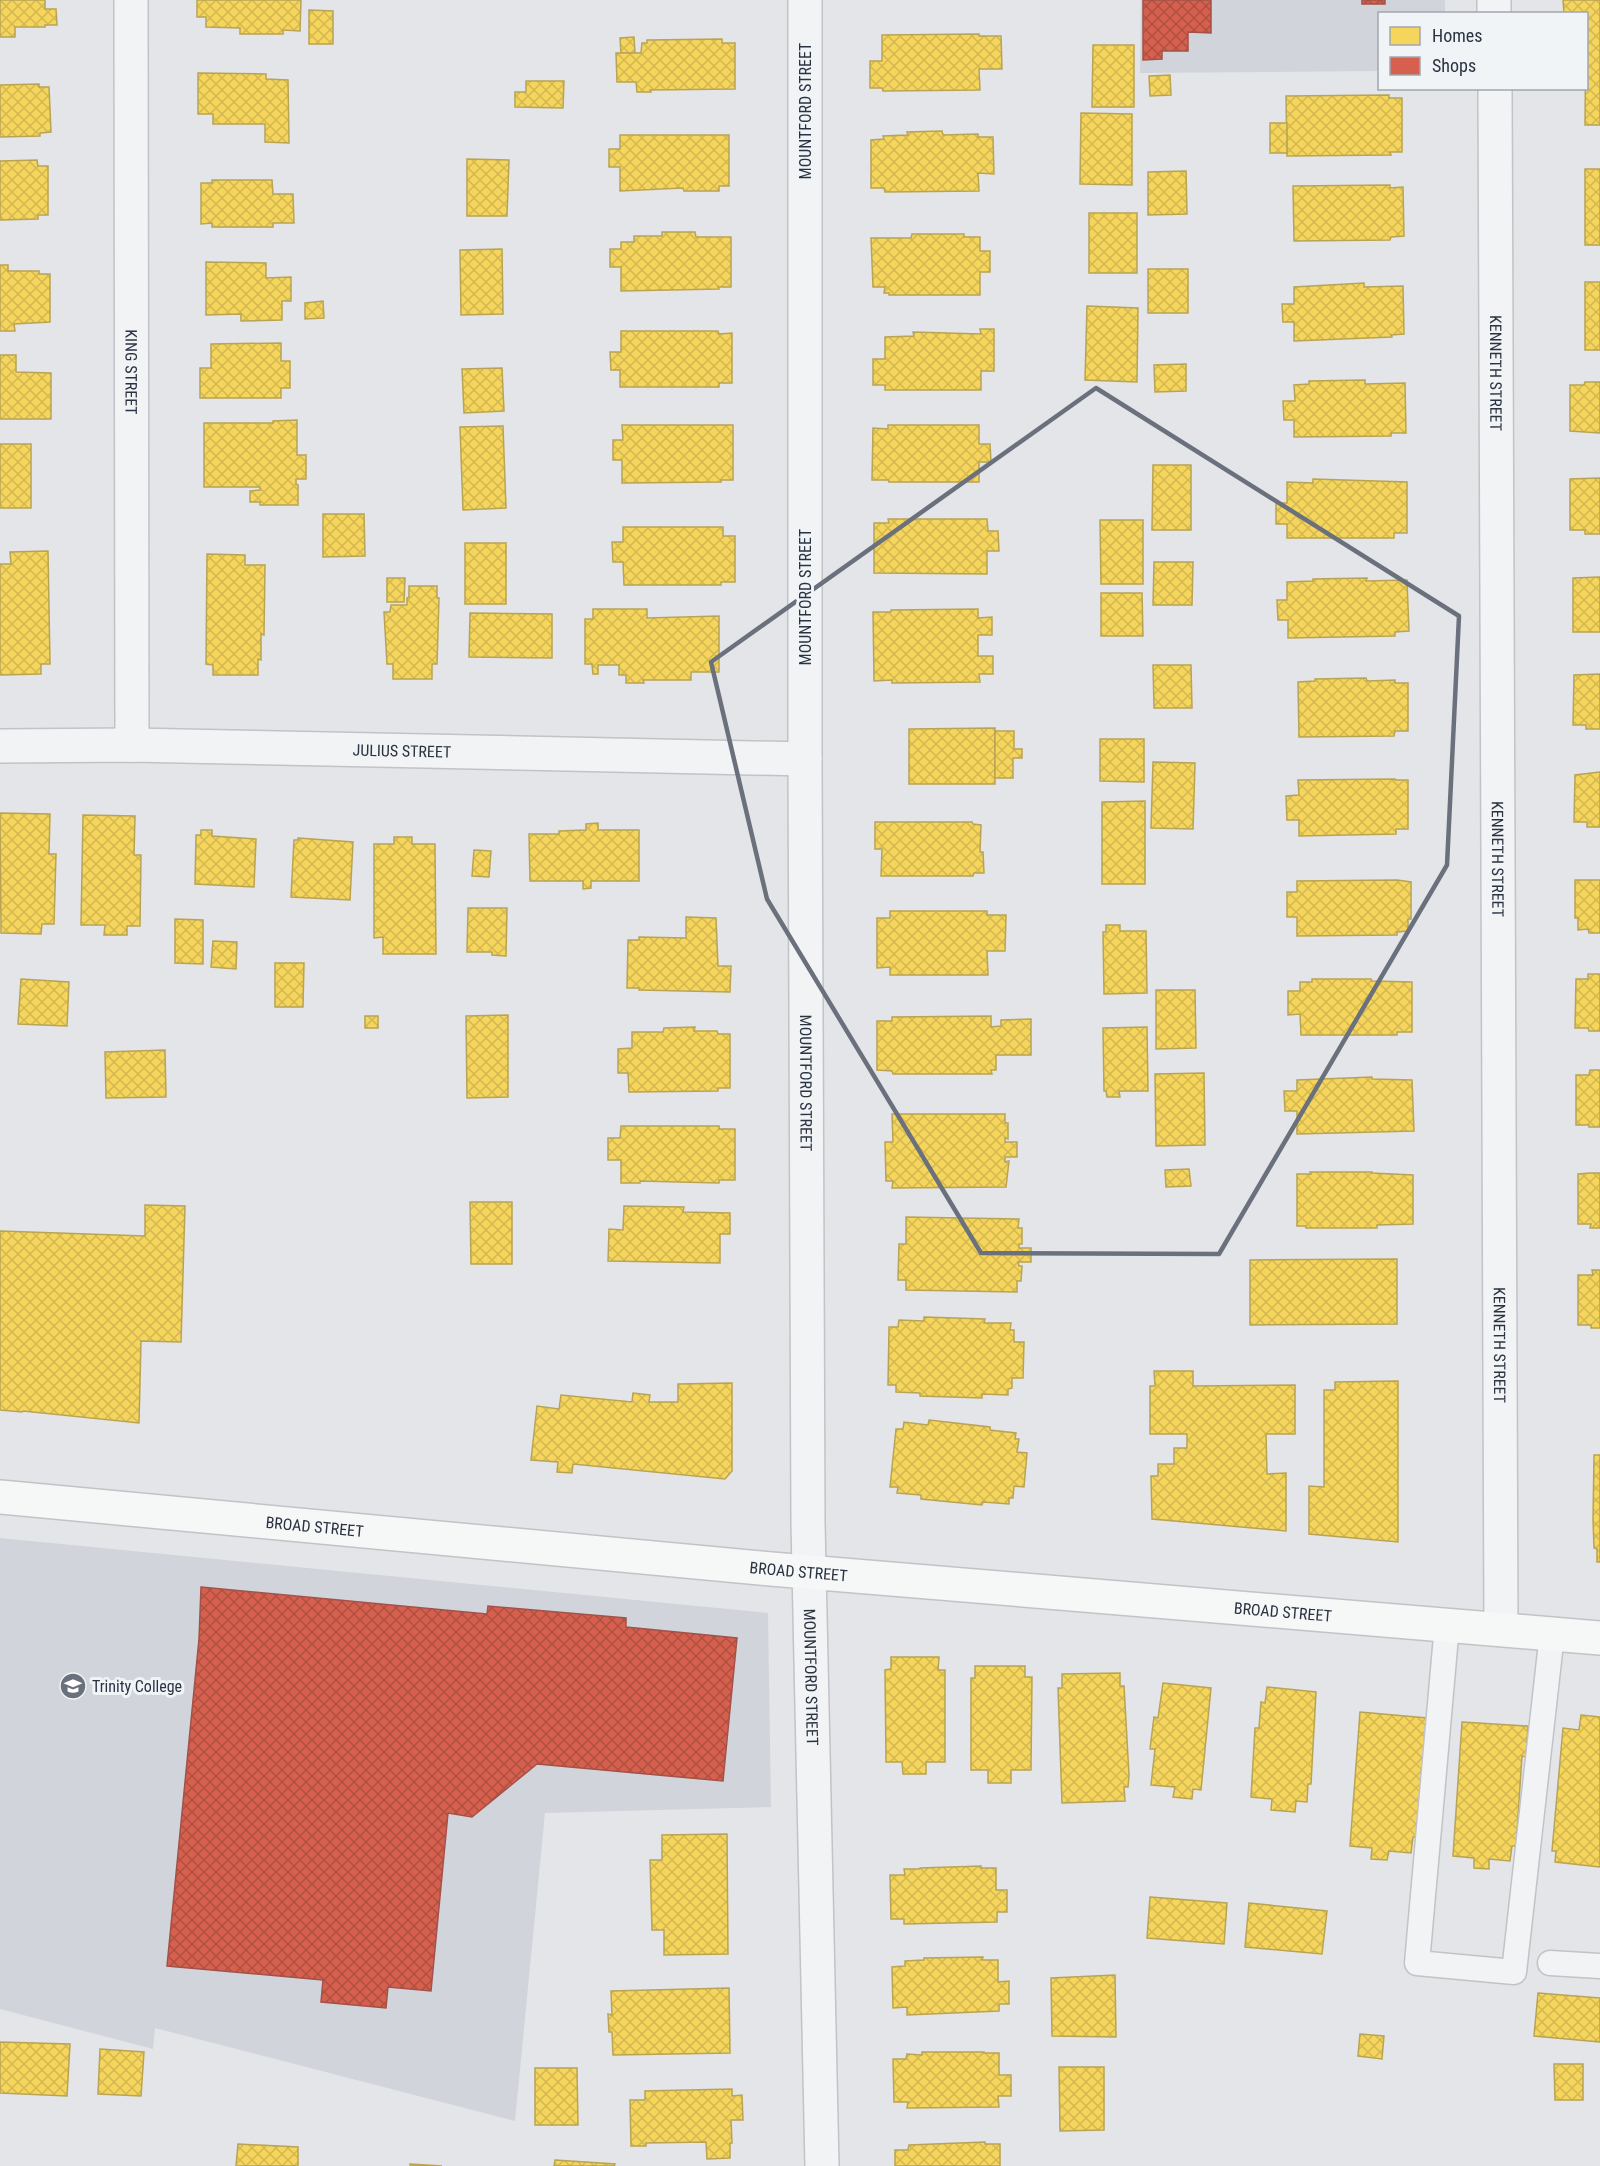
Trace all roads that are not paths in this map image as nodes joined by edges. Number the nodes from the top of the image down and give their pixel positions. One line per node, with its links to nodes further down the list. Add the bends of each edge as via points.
1 (131, 0): 4 (street, KING STREET)
2 (805, 0): 6 (street, MOUNTFORD STREET)
3 (1494, 90): 10 (street, KENNETH STREET)
4 (132, 745): 5 (street, JULIUS STREET); 6 (street, JULIUS STREET)
5 (0, 746)
6 (805, 759): 8 (street, MOUNTFORD STREET)
7 (0, 1497): 8 (main road, BROAD STREET)
8 (809, 1572): 9 (main road, BROAD STREET); 15 (street, MOUNTFORD STREET)
9 (1447, 1625): 10 (main road, BROAD STREET); 11 (lane, via 1417,1963 1514,1972)
10 (1501, 1629): 11 (main road, BROAD STREET)
11 (1552, 1634): 12 (main road, BROAD STREET)
12 (1600, 1638)
13 (1550, 1963): 14 (lane)
14 (1600, 1966)
15 (822, 2166)

